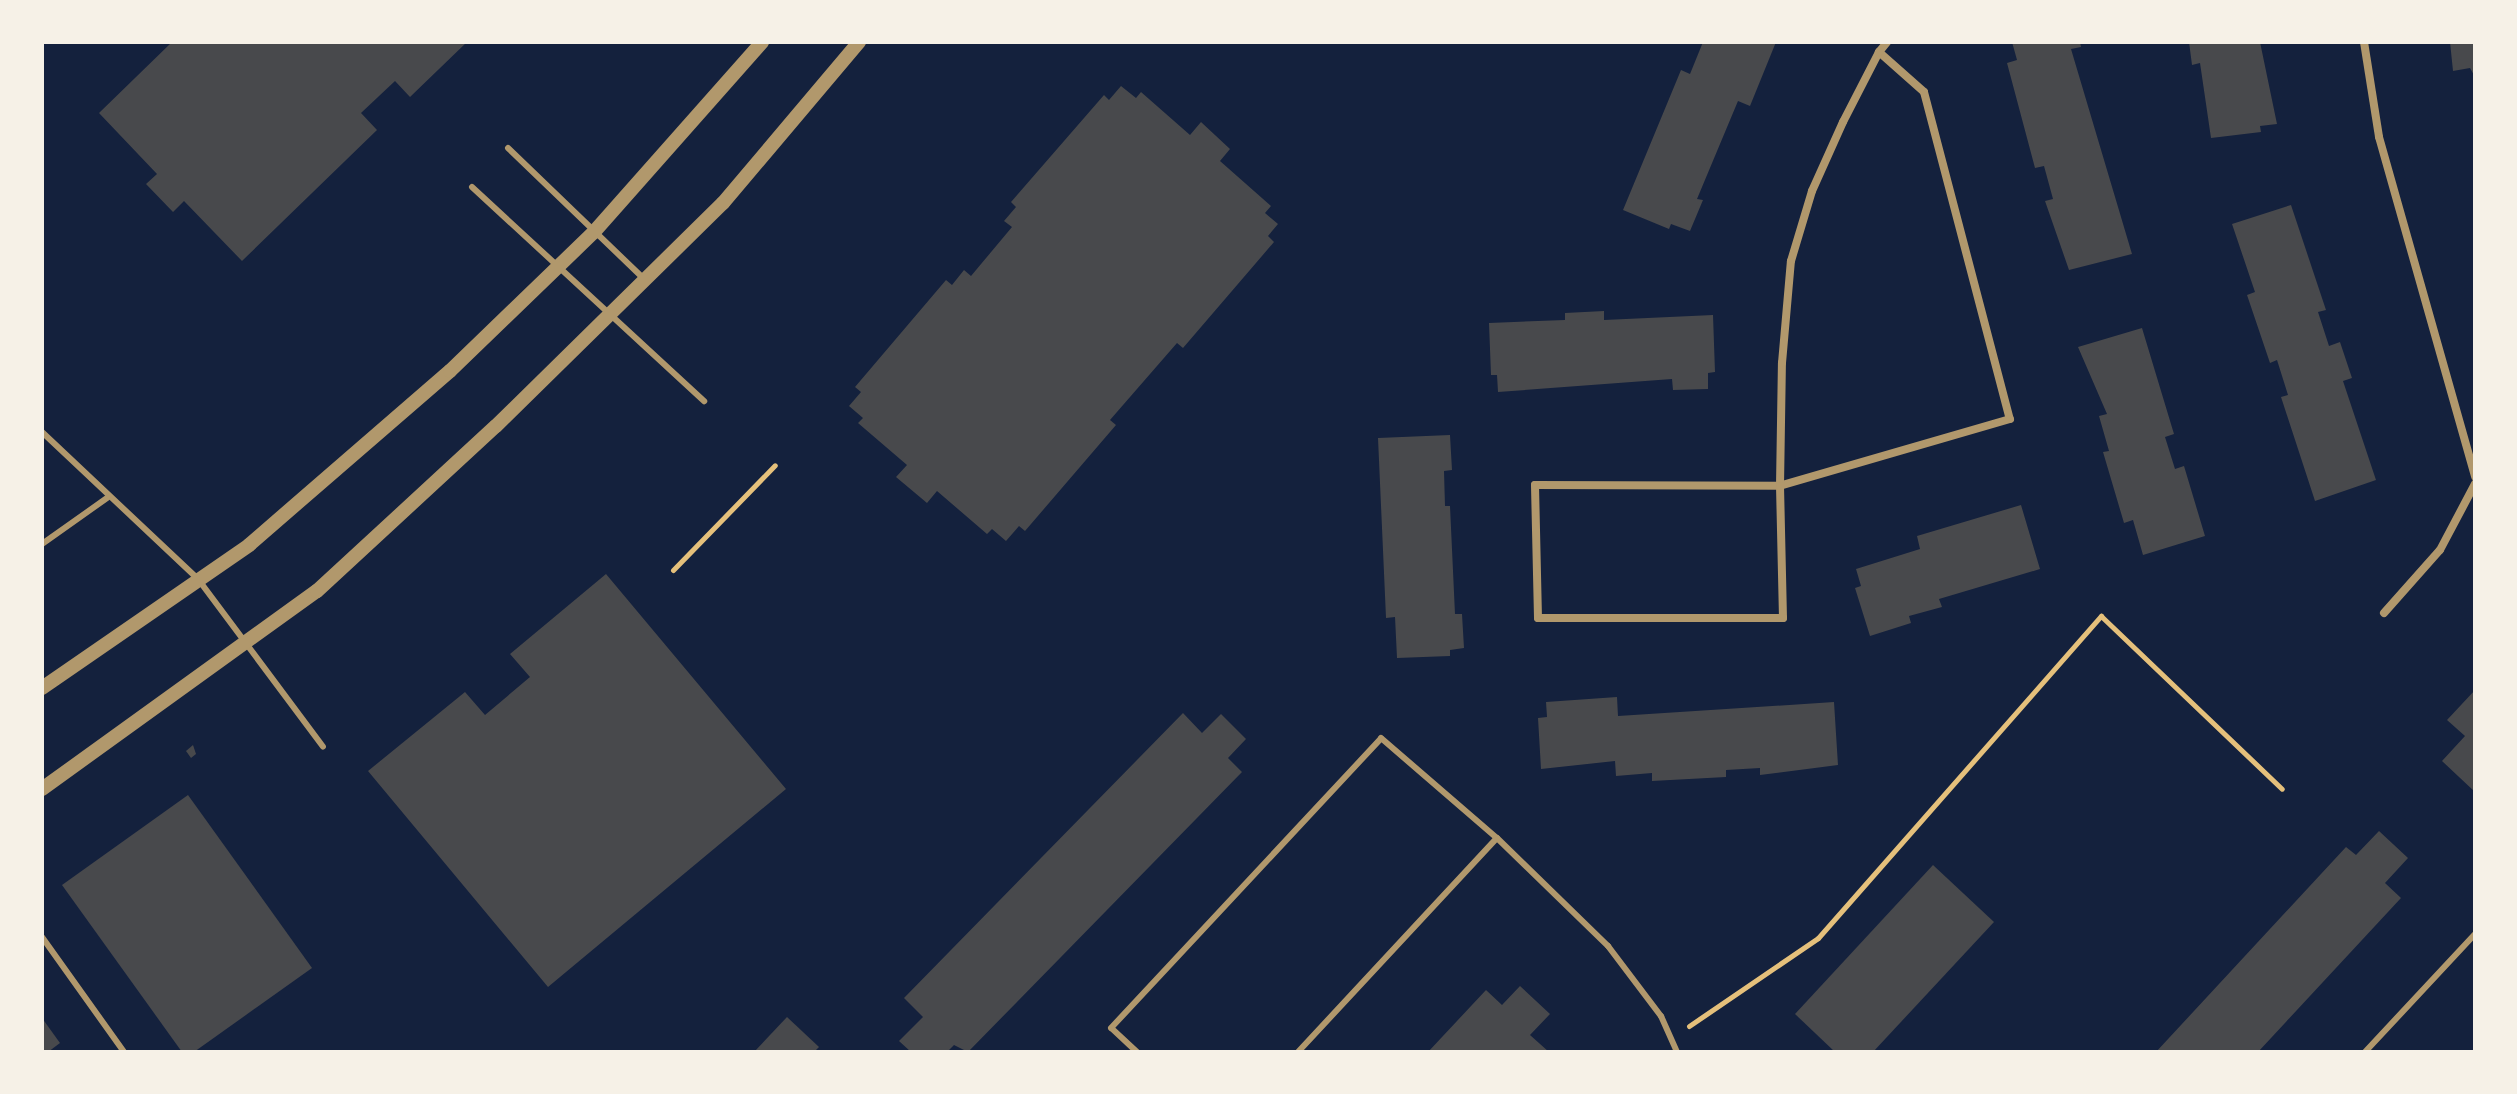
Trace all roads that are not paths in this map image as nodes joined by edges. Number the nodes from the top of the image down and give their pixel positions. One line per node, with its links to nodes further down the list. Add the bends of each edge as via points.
1 (762, 42): 8 (street)
2 (859, 42): 10 (street, via 723,203)
3 (1887, 42): 5 (street)
4 (2364, 42): 14 (street, via 2379,137)
5 (1879, 52): 16 (street, via 1812,191 1791,261 1782,363); 16 (street, via 1924,92 2010,419)
6 (508, 148): 8 (lane)
7 (472, 187): 9 (lane)
8 (594, 232): 9 (street); 10 (lane)
9 (558, 268): 11 (lane); 19 (street, via 311,492)
10 (645, 280): 11 (street)
11 (609, 315): 12 (lane); 21 (street, via 317,591)
12 (704, 401)
13 (42, 432): 17 (lane)
14 (2475, 477)
15 (2475, 484): 20 (street, via 2440,550)
16 (1780, 486): 16 (street, via 1535,485 1538,618 1783,618)
17 (107, 498): 18 (lane); 19 (lane)
18 (42, 544)
19 (198, 579): 21 (lane); 22 (street)
20 (2384, 613)
21 (248, 644): 23 (lane); 24 (street)
22 (42, 688)
23 (323, 747)
24 (42, 789)
25 (1497, 838): 29 (lane, via 1381,738 1111,1028); 30 (lane); 31 (lane, via 1608,946 1661,1016)
26 (2475, 934): 32 (lane)
27 (42, 937): 28 (lane)
28 (124, 1052)
29 (1137, 1052)
30 (1298, 1052)
31 (1677, 1052)
32 (2365, 1052)

